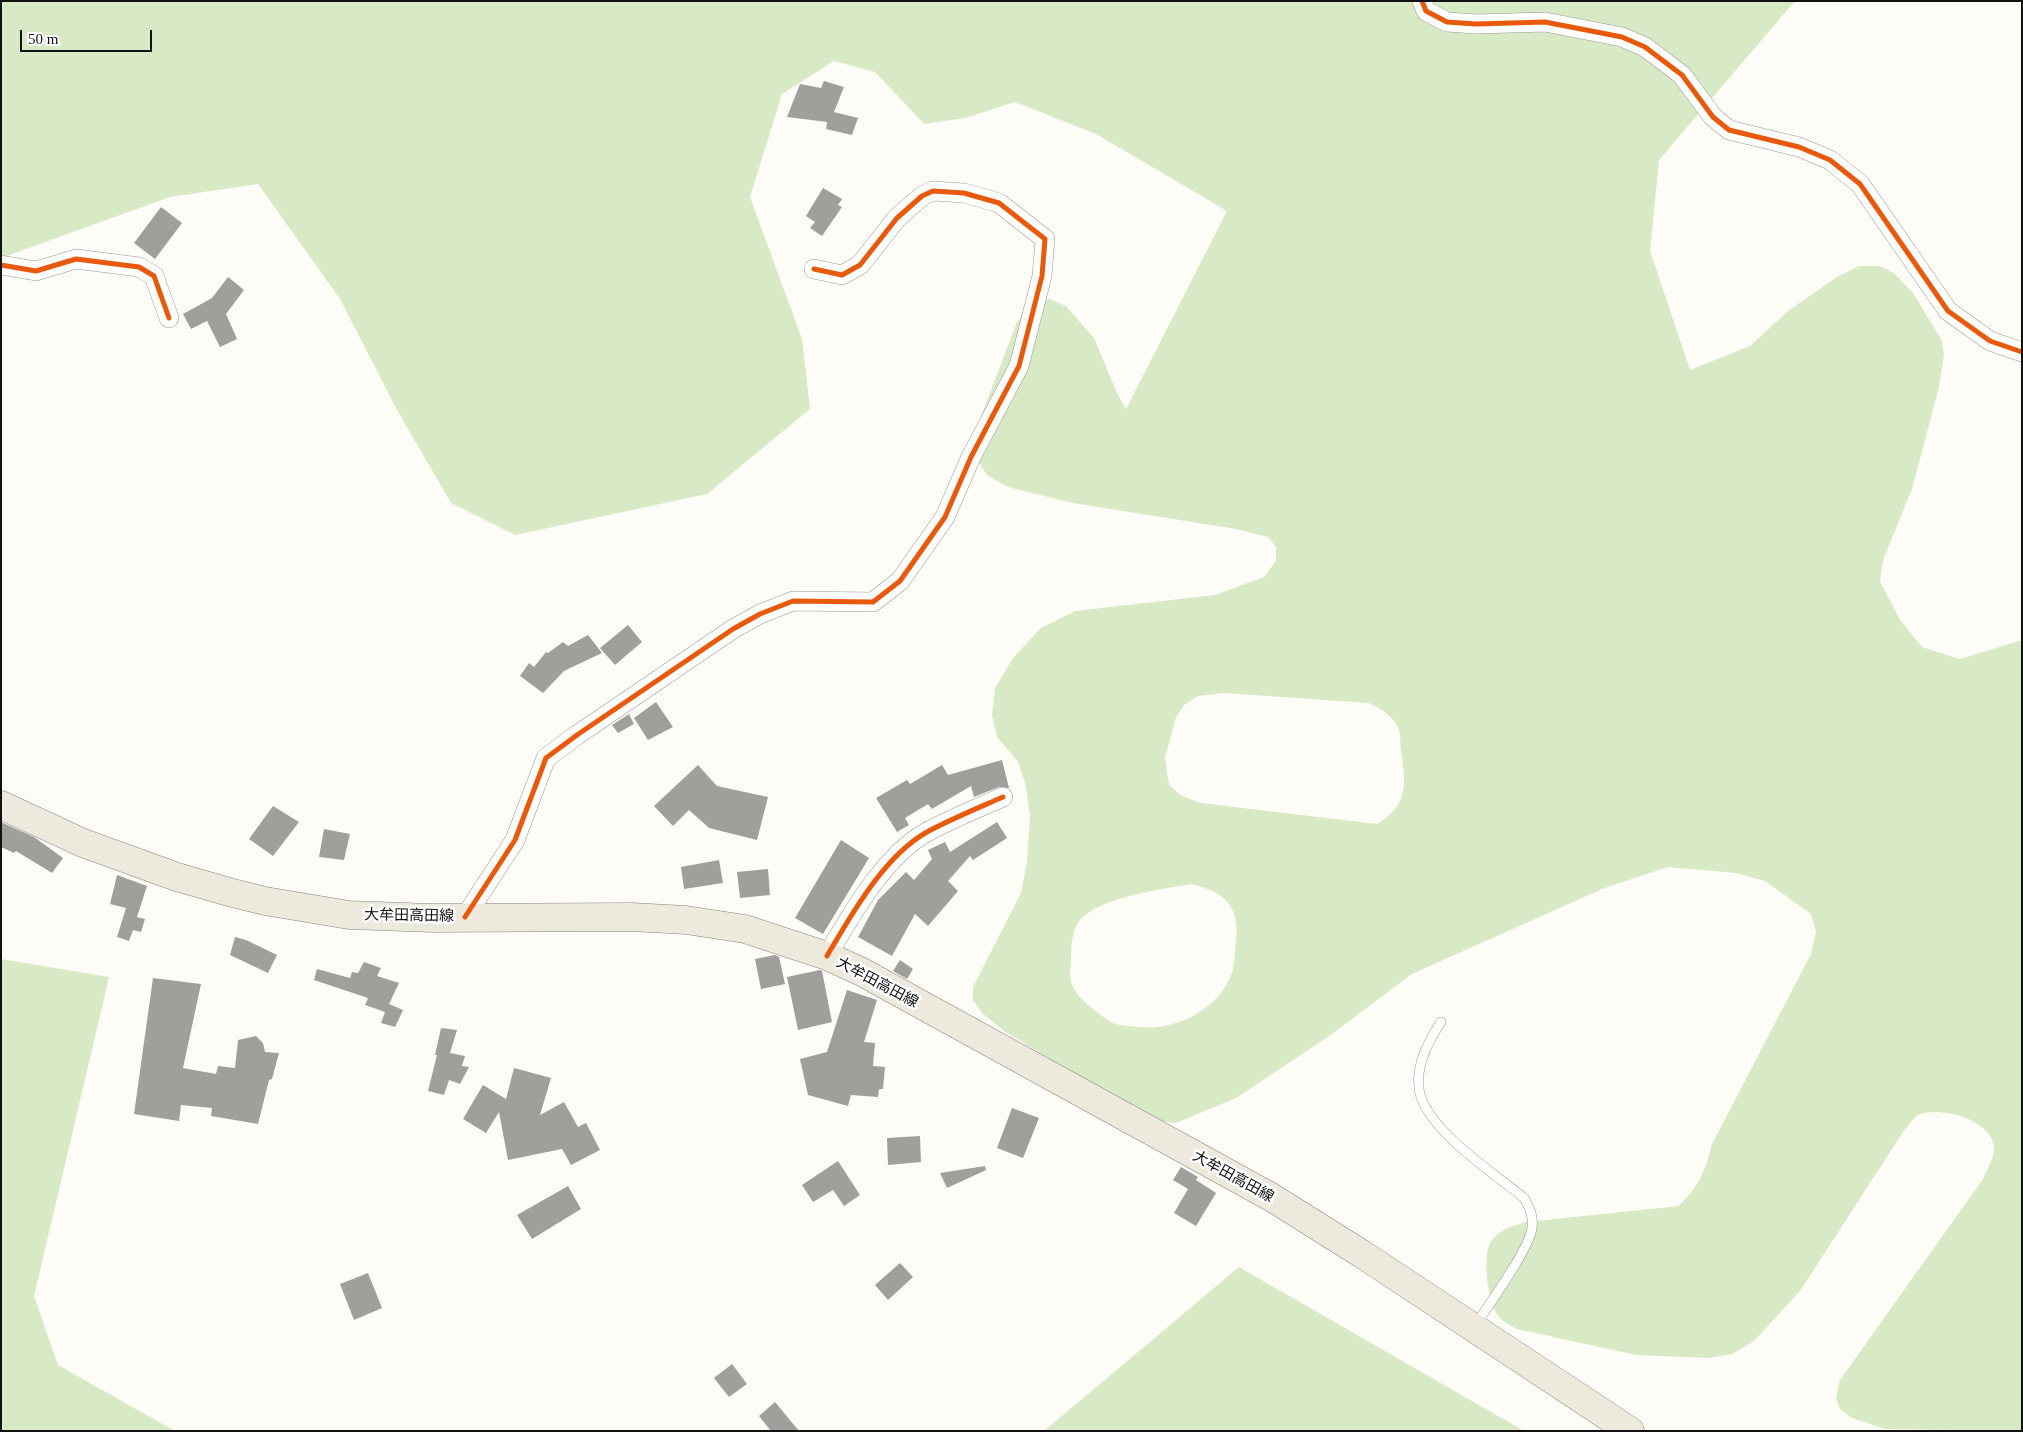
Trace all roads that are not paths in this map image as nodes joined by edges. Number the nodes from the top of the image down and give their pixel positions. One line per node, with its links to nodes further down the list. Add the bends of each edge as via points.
1 (1422, 1): 5 (street, via 1426,11 1447,22 1545,22 1622,37 1645,47 1682,75 1713,117 1730,130 1799,147 1830,160 1860,184 1948,311 1990,341)
2 (1, 265): 4 (street, via 36,271 76,259 139,268 154,276)
3 (814, 269): 8 (street, via 842,275 860,265 897,218 922,196 933,191 964,193 999,203 1045,239 1042,276 1018,366 971,457 945,518 900,581 873,602 794,601 760,614 733,629 546,758 516,840)
4 (169, 318)
5 (2022, 352)
6 (1003, 796): 9 (street, via 926,833 897,855 854,909)
7 (1, 805): 8 (main road, 大牟田高田線, via 83,842 229,892 350,914)
8 (465, 917): 9 (main road, 大牟田高田線, via 686,920 745,929)
9 (827, 956): 11 (main road, 大牟田高田線, via 862,972 1271,1197)
10 (1441, 1022): 11 (lane, via 1426,1046 1420,1068 1419,1090 1427,1108 1446,1134 1524,1198 1531,1211 1532,1227 1526,1244)
11 (1473, 1328): 12 (main road, 大牟田高田線)
12 (1630, 1431)

